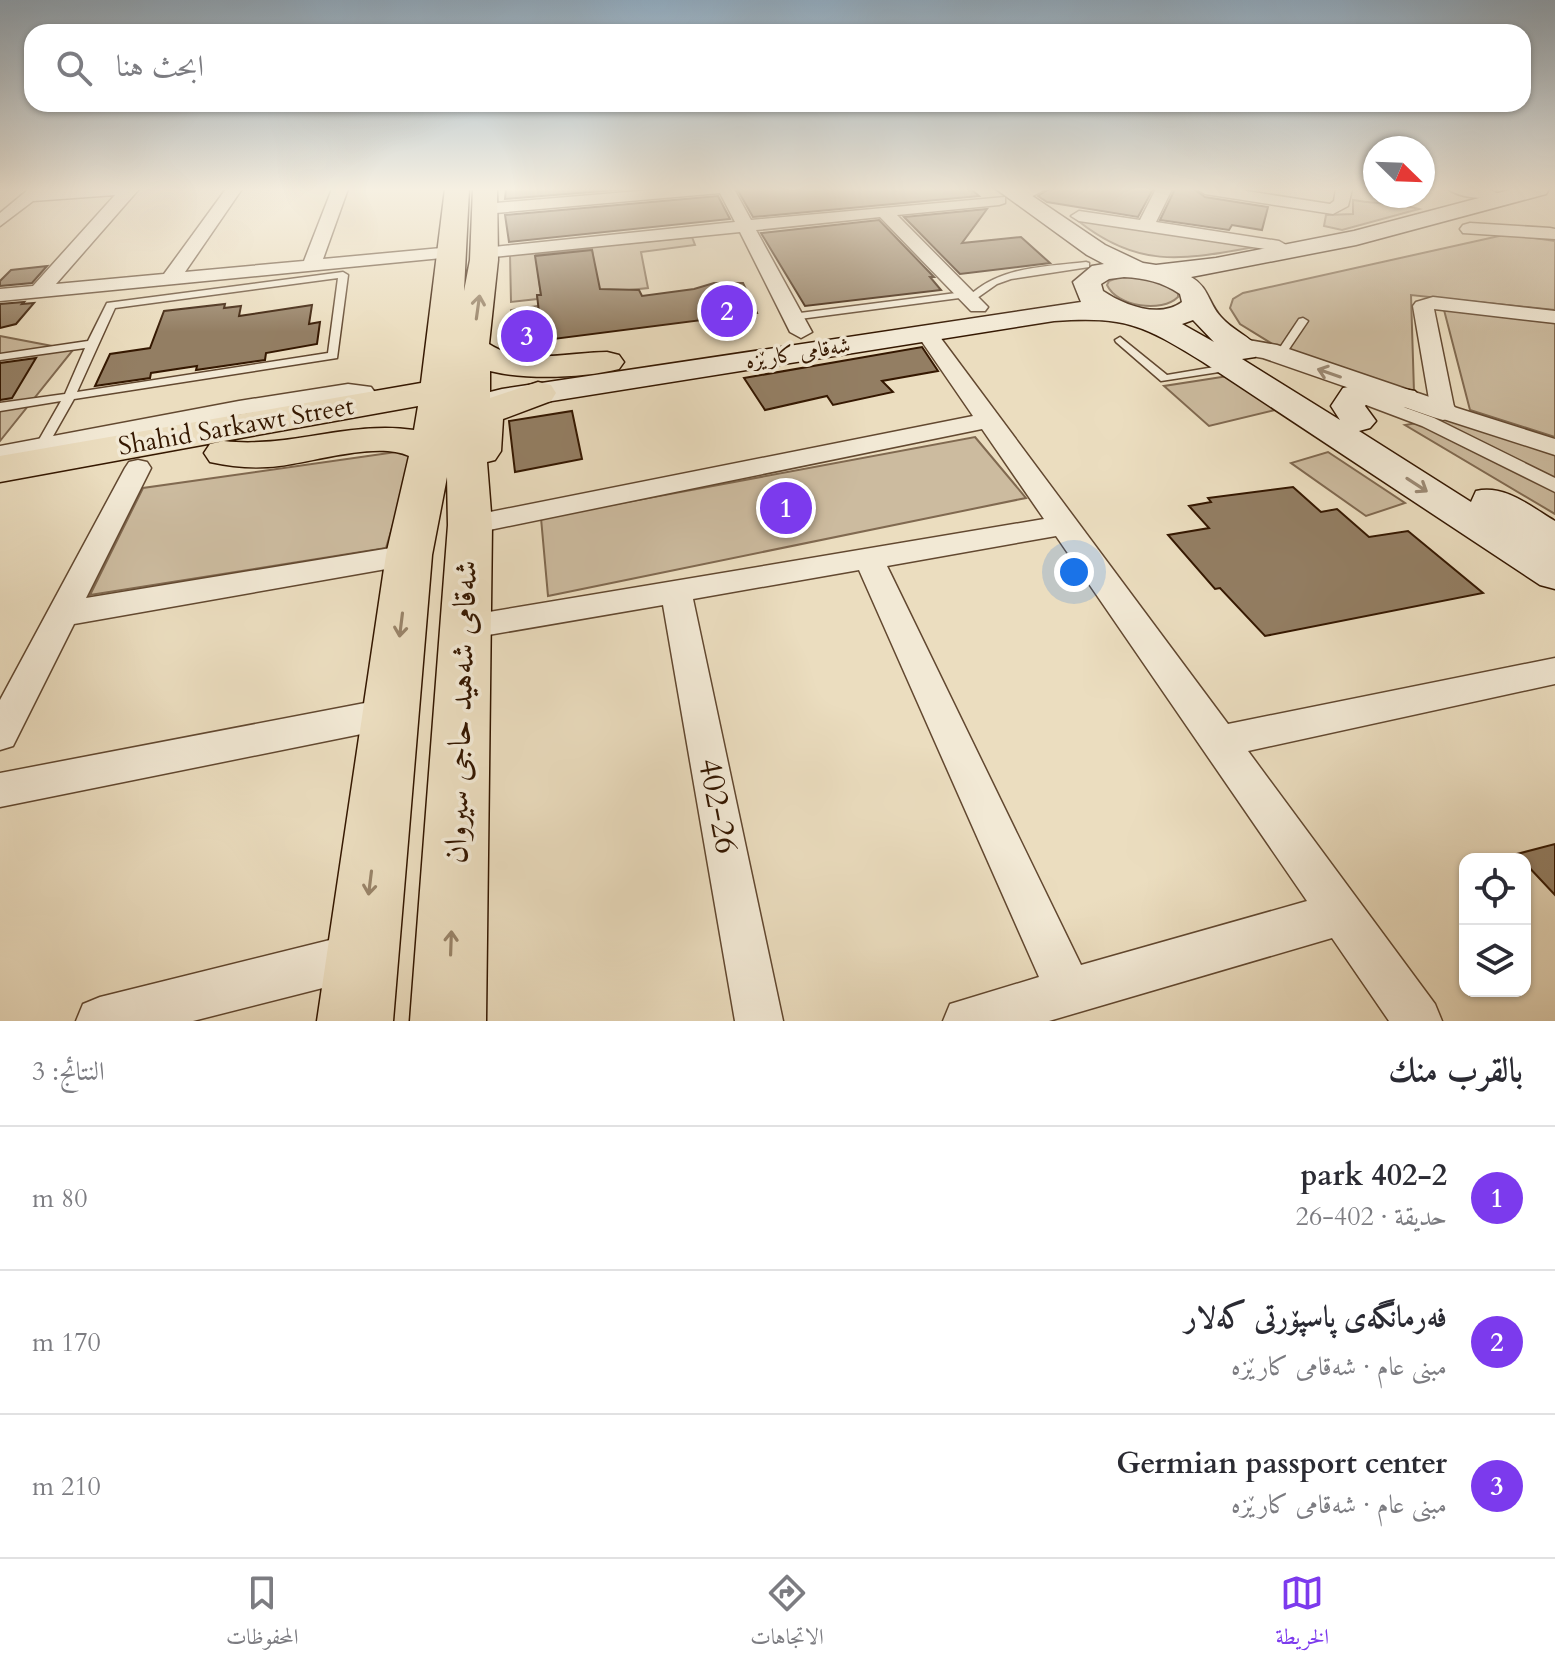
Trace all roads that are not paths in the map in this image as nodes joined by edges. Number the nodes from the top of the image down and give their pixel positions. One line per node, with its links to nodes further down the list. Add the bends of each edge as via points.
1 (87, 237): 19 (street)
2 (200, 237): 18 (street)
3 (322, 237): 15 (street)
4 (453, 237): 13 (main road)
5 (484, 237): 14 (main road)
6 (648, 237): 14 (street)
7 (750, 237): 23 (street)
8 (908, 237): 21 (street)
9 (1052, 237): 17 (main road)
10 (1076, 237): 16 (main road)
11 (1268, 237): 16 (main road, شەقامی کارێزە, via 1207,268)
12 (1435, 237): 22 (main road, شەقامی کارێزە, via 1234,281 1216,287)
13 (452, 252): 15 (street); 33 (main road)
14 (484, 253): 33 (main road, one-way to 14)
15 (311, 266): 18 (street)
16 (1147, 271): 17 (main road, شەقامی کارێزە); 22 (main road, via 1186,285)
17 (1088, 274): 21 (main road, شەقامی کارێزە, via 1056,293); 26 (main road, via 1090,295)
18 (170, 279): 19 (street)
19 (39, 291): 20 (street)
20 (0, 295)
21 (971, 301): 23 (main road, شەقامی کارێزە)
22 (1198, 303): 26 (main road, شەقامی کارێزە, via 1168,317); 31 (main road)
23 (794, 313): 32 (main road, شەقامی کارێزە)
24 (1555, 317): 40 (street, via 1424,304)
25 (1303, 321): 29 (lane)
26 (1127, 322): 27 (main road, شەقامی کارێزە, via 1071,310); 31 (main road, via 1172,330)
27 (927, 333): 34 (main road, شەقامی کارێزە); 41 (street)
28 (89, 344): 30 (lane); 35 (lane); 35 (lane, via 111,305 343,275 333,356)
29 (1280, 355): 31 (street); 36 (street, one-way to 29)
30 (0, 357)
31 (1235, 357): 39 (main road); 52 (main road, one-way to 52)
32 (607, 362): 33 (main road, Shahid Sarkawt Street, via 508,365 481,357)
33 (452, 388): 34 (main road, شەقامی کارێزە); 37 (main road, Shahid Sarkawt Street); 37 (main road, via 436,337 427,363); 44 (main road, Shahid Sarkawt Street, via 421,443 395,438 265,457 224,453); 47 (main road, شەقامی شەهید حاجی سیروان, via 466,444); 50 (main road, شەقامی شەهید حاجی سیروان)
34 (538, 393): 47 (main road, via 495,407 482,417 481,455)
35 (69, 395): 38 (lane); 43 (lane)
36 (1403, 398): 39 (main road, via 1385,394); 40 (street)
37 (370, 402): 43 (main road, Shahid Sarkawt Street)
38 (0, 407)
39 (1357, 408): 45 (street, via 1428,422); 49 (main road)
40 (1443, 411): 42 (street)
41 (990, 420): 47 (street); 48 (street)
42 (1555, 447)
43 (18, 458)
44 (138, 468): 46 (main road, Shahid Sarkawt Street); 54 (street)
45 (1555, 486)
46 (0, 493)
47 (469, 514): 55 (main road, شەقامی شەهید حاجی سیروان)
48 (1065, 525): 51 (street); 59 (street)
49 (1555, 540)
50 (409, 555): 54 (street); 57 (main road, شەقامی شەهید حاجی سیروان, one-way to 57)
51 (868, 558): 53 (street); 63 (street)
52 (1555, 574)
53 (676, 591): 55 (street); 67 (street, 402-26)
54 (62, 614): 58 (street)
55 (465, 627): 66 (main road, شەقامی شەهید حاجی سیروان, one-way to 55)
56 (1555, 671): 59 (street)
57 (391, 713): 60 (street); 62 (main road, شەقامی شەهید حاجی سیروان, one-way to 62)
58 (0, 735)
59 (1219, 742): 61 (street)
60 (0, 790)
61 (1342, 913): 63 (street); 69 (street)
62 (362, 955): 64 (street); 65 (main road, شەقامی شەهید حاجی سیروان)
63 (1069, 991): 68 (street)
64 (100, 1021)
65 (355, 1021)
66 (448, 1021)
67 (759, 1021)
68 (967, 1021)
69 (1418, 1021)

